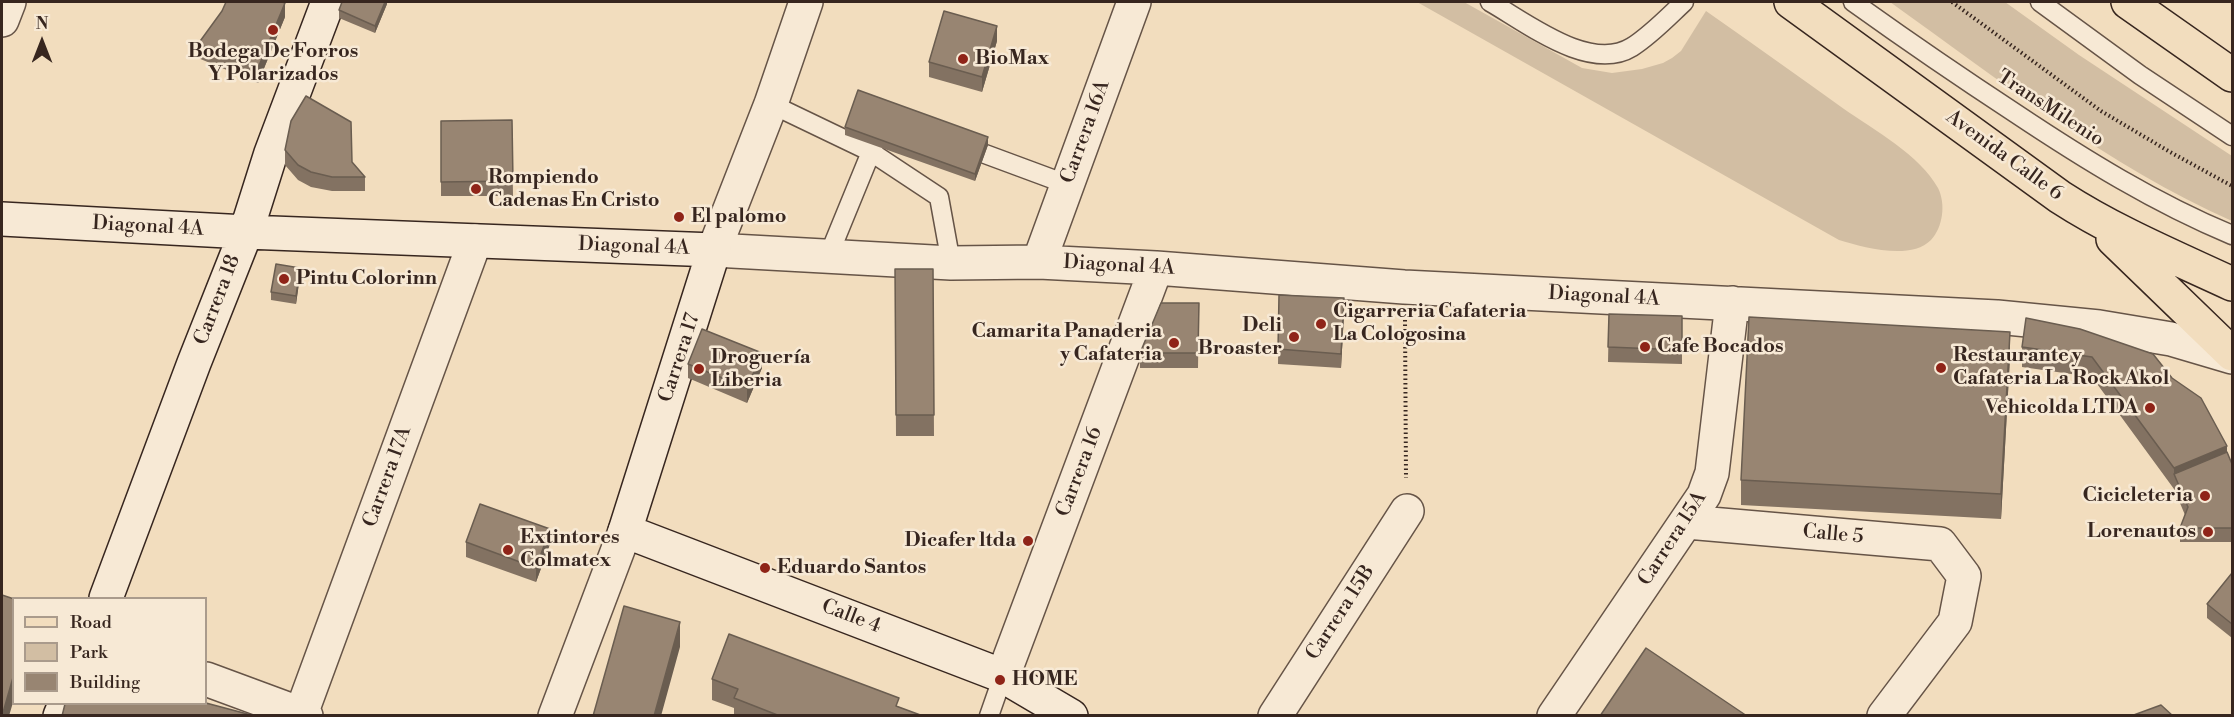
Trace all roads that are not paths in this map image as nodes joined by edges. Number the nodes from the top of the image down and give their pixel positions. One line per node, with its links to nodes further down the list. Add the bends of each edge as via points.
1 (9, 2): 11 (street)
2 (328, 2): 20 (street, Carrera 18)
3 (806, 2): 13 (street, Carrera 17)
4 (1134, 2): 17 (street, Carrera 16A)
5 (1490, 2): 6 (lane, via 1565,44 1597,55 1633,46)
6 (1684, 2)
7 (1793, 2): 18 (main road, Avenida Calle 6)
8 (1854, 2): 21 (lane, TransMilenio, via 2091,163)
9 (2040, 2): 14 (lane)
10 (2128, 2): 12 (main road)
11 (2, 20)
12 (2229, 65)
13 (771, 104): 15 (lane); 23 (street, Carrera 17)
14 (2232, 136)
15 (872, 149): 24 (lane); 26 (lane, via 939,197)
16 (985, 154): 17 (lane)
17 (1066, 184): 25 (street, Carrera 16A)
18 (2088, 215): 28 (main road, Avenida Calle 6); 30 (main road)
19 (2, 219): 20 (street, Diagonal 4A)
20 (246, 232): 22 (street, Diagonal 4A); 34 (street, Carrera 18)
21 (2232, 235)
22 (475, 241): 23 (street, Diagonal 4A); 37 (street, Carrera 17A)
23 (714, 250): 24 (street, Diagonal 4A); 33 (street, Carrera 17)
24 (828, 257): 26 (street, Diagonal 4A)
25 (1039, 262): 26 (street, Diagonal 4A); 27 (street, Diagonal 4A)
26 (951, 263)
27 (1156, 268): 29 (street, Diagonal 4A, via 1404,287); 35 (street, Carrera 16)
28 (2232, 284)
29 (1732, 303): 30 (street, Diagonal 4A, via 1996,317 2099,327 2171,339); 32 (street, Carrera 15A, via 1712,473)
30 (2232, 356)
31 (1407, 511): 41 (street, Carrera 15B)
32 (1687, 522): 42 (street, Carrera 15A); 43 (street, Calle 5, via 1940,544 1964,576 1955,622)
33 (625, 531): 35 (street, Calle 4); 38 (street, Carrera 17)
34 (106, 597)
35 (1003, 676): 39 (lane); 40 (street, Calle 4)
36 (207, 679): 37 (street)
37 (303, 715)
38 (555, 716)
39 (989, 716)
40 (1071, 716)
41 (1275, 716)
42 (1554, 716)
43 (1884, 716)

